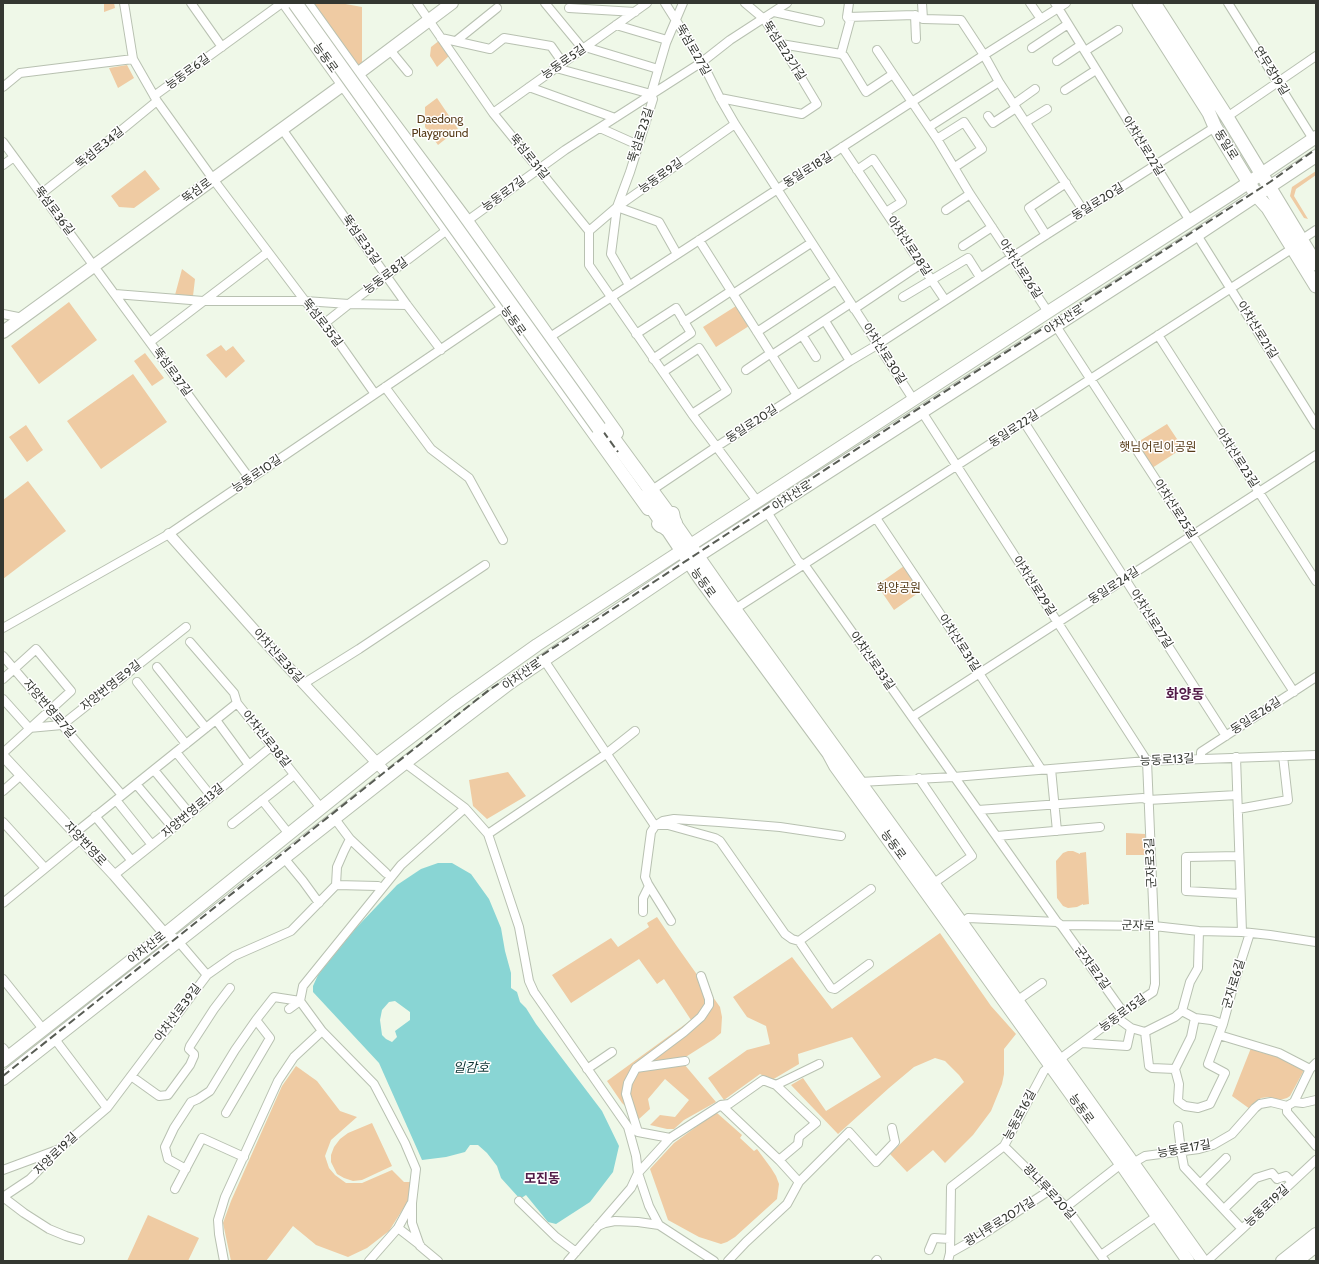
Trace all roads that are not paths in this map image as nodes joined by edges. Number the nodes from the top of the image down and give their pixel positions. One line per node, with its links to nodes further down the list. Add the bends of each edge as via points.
1 (124, 3): 51 (street)
2 (191, 3): 42 (street, 능동로6길)
3 (283, 3): 42 (street, 능동로6길); 62 (main road, 능동로)
4 (295, 3): 176 (highway, bridge)
5 (300, 3): 176 (highway)
6 (306, 3): 58 (main road, 능동로)
7 (417, 3): 32 (street, 뚝섬로31길)
8 (452, 3): 32 (main road, 뚝섬로)
9 (545, 3): 43 (street)
10 (647, 3): 25 (street, 능동로5길)
11 (665, 3): 29 (street, 뚝섬로27길)
12 (683, 3): 29 (street, 뚝섬로23길)
13 (745, 3): 30 (street, 뚝섬로23가길)
14 (787, 3): 26 (street, 능동로7길)
15 (849, 3): 27 (street)
16 (922, 3): 28 (street)
17 (1030, 3): 31 (street)
18 (1066, 3): 22 (street, 동일로18길)
19 (1139, 3): 79 (main road, 동일로, via 1209,113)
20 (1154, 3): 75 (main road, 동일로)
21 (1229, 3): 61 (street, 연무장19길)
22 (1056, 6): 31 (street, 동일로18길); 34 (street, 아차산로22길)
23 (497, 8): 40 (street)
24 (569, 8): 25 (street)
25 (635, 12): 35 (street, 능동로5길)
26 (774, 12): 30 (street, 능동로7길); 33 (street)
27 (848, 17): 28 (street); 48 (street, via 850,21)
28 (919, 17): 38 (street); 49 (street, via 961,20)
29 (676, 19): 39 (street, 뚝섬로23길); 53 (street, 뚝섬로27길)
30 (764, 19): 41 (street, 뚝섬로23가길); 53 (street, 능동로7길, via 730,40)
31 (1041, 19): 49 (street, 동일로18길)
32 (429, 20): 37 (street, 뚝섬로31길); 46 (main road, 뚝섬로)
33 (820, 22)
34 (1068, 24): 44 (street); 45 (street, 아차산로22길)
35 (616, 25): 39 (street); 43 (street, 능동로5길)
36 (1118, 30): 45 (street)
37 (441, 38): 40 (street); 73 (street, 뚝섬로31길)
38 (916, 39)
39 (667, 40): 55 (street, 뚝섬로23길)
40 (456, 41): 54 (street, via 490,49 504,38 551,46)
41 (781, 44): 48 (street); 68 (street, 뚝섬로23가길, via 817,104 802,114)
42 (222, 47): 69 (street, 능동로6길)
43 (584, 48): 54 (street, 능동로5길); 55 (street)
44 (1032, 48)
45 (1083, 48): 52 (street); 56 (street, 아차산로22길)
46 (390, 50): 57 (street); 58 (main road, 뚝섬로)
47 (877, 50): 59 (street, 아차산로26길)
48 (841, 54): 59 (street, via 866,92)
49 (984, 55): 60 (street); 70 (street, 동일로18길)
50 (1316, 56): 61 (street)
51 (133, 59): 63 (street, via 20,72); 69 (street)
52 (1056, 61)
53 (702, 62): 67 (street, 능동로7길); 68 (street, 뚝섬로27길)
54 (559, 66): 64 (street, 능동로5길); 67 (street)
55 (658, 69): 67 (street, 뚝섬로23길)
56 (1096, 70): 66 (street); 91 (street, 아차산로22길)
57 (408, 72)
58 (357, 74): 62 (main road, 뚝섬로); 108 (main road, 능동로)
59 (893, 74): 70 (street, 아차산로26길)
60 (1000, 82): 71 (street); 81 (street)
61 (1278, 82): 75 (street); 83 (street, 연무장19길)
62 (344, 84): 82 (main road, 뚝섬로); 111 (main road, 능동로)
63 (3, 87)
64 (529, 87): 73 (street, 능동로5길); 76 (street)
65 (1035, 89): 71 (street)
66 (1065, 90)
67 (651, 94): 76 (street, 능동로7길); 86 (street, 뚝섬로23길, via 653,100)
68 (720, 98): 78 (street, 뚝섬로27길)
69 (156, 99): 96 (street); 101 (street, 뚝섬로34길)
70 (912, 102): 81 (street, 아차산로26길); 87 (street, 동일로18길)
71 (1015, 106): 74 (street, via 994,123); 77 (street)
72 (1047, 109): 77 (street)
73 (493, 113): 93 (street, 뚝섬로31길)
74 (988, 116)
75 (1227, 117): 95 (main road, 동일로)
76 (615, 118): 80 (street, 능동로7길)
77 (1026, 122): 97 (street)
78 (735, 124): 100 (street, 뚝섬로27길); 104 (street, 능동로9길)
79 (1215, 127): 91 (street, 동일로20길); 98 (main road, 동일로)
80 (600, 128): 86 (street); 93 (street, 능동로7길)
81 (929, 128): 84 (street, 아차산로26길)
82 (282, 129): 96 (main road, 뚝섬로); 126 (street, 뚝섬로33길)
83 (1315, 138): 95 (main road, 아차산로)
84 (937, 139): 92 (street, 아차산로26길); 92 (street, via 964,122 982,149)
85 (3, 142): 89 (street, 뚝섬로36길)
86 (638, 145): 104 (street, 뚝섬로23길)
87 (842, 148): 94 (street, 아차산로28길); 100 (street, 동일로18길)
88 (1316, 156): 99 (main road, 아차산로)
89 (14, 157): 90 (street); 101 (street, 뚝섬로36길)
90 (3, 165)
91 (1156, 165): 106 (street, 동일로20길); 109 (street, 아차산로22길)
92 (955, 168): 102 (street, 아차산로26길)
93 (538, 169): 108 (street, 능동로7길); 113 (street, 뚝섬로31길)
94 (858, 170): 107 (street, 아차산로28길); 107 (street, 아차산로28길, via 874,159 902,202)
95 (1261, 174): 98 (main road, 아차산로); 99 (main road, 동일로)
96 (213, 179): 120 (street, 뚝섬로35길); 125 (main road, 뚝섬로)
97 (1066, 183): 106 (street); 114 (street, via 1029,208)
98 (1249, 183): 103 (main road, 동일로); 109 (main road, 아차산로)
99 (1270, 187): 103 (main road, 아차산로); 117 (main road, 동일로)
100 (777, 189): 116 (street, 동일로18길); 118 (street, 아차산로30길)
101 (41, 194): 125 (street, 뚝섬로36길)
102 (970, 194): 105 (street); 110 (street, 아차산로26길)
103 (1257, 196): 115 (main road, 아차산로); 117 (main road, 동일로, via 1282,231)
104 (617, 207): 113 (street, 능동로9길); 121 (street, via 659,222); 130 (street, 뚝섬로23길, via 611,254)
105 (946, 210)
106 (1084, 210): 114 (street, 동일로20길)
107 (886, 212): 123 (street, 아차산로28길)
108 (467, 221): 156 (main road, 능동로)
109 (1190, 221): 144 (main road, 아차산로)
110 (992, 227): 119 (street, 아차산로26길); 122 (street, 아차산로26길)
111 (447, 230): 126 (street, 능동로8길); 143 (main road, 능동로)
112 (1316, 230): 117 (street, 동일로22길)
113 (589, 231): 135 (street, via 589,265)
114 (1046, 234): 122 (street, 동일로20길)
115 (1198, 234): 132 (street, 아차산로21길); 150 (main road, 아차산로)
116 (699, 240): 121 (street, 동일로18길); 133 (street)
117 (1298, 241): 124 (main road, 동일로); 131 (main road, 동일로); 132 (street, 동일로22길)
118 (811, 243): 129 (street, 아차산로30길); 133 (street)
119 (962, 246)
120 (268, 252): 138 (street); 139 (street, 뚝섬로35길)
121 (677, 254): 130 (street, 동일로18길)
122 (1011, 257): 127 (street, 동일로20길); 144 (street, 아차산로26길)
123 (921, 264): 128 (street, 아차산로28길); 142 (street)
124 (1316, 264)
125 (94, 266): 134 (street, 뚝섬로37길); 146 (main road, 뚝섬로)
126 (386, 276): 140 (street, 능동로8길); 141 (street, 뚝섬로33길)
127 (980, 277): 128 (street, 아차산로28길, via 968,258); 137 (street, 동일로20길)
128 (931, 279): 136 (street, 아차산로28길); 137 (street, 아차산로28길)
129 (836, 280): 142 (street, 아차산로30길); 152 (street)
130 (629, 285): 135 (street, 동일로18길)
131 (1316, 286)
132 (1231, 288): 155 (street, 동일로22길); 175 (street, 아차산로21길)
133 (732, 293): 148 (street); 152 (street)
134 (115, 294): 138 (street); 157 (street, 뚝섬로37길)
135 (610, 297): 153 (street); 156 (street, 동일로18길)
136 (903, 297)
137 (945, 300): 158 (street, 동일로20길)
138 (204, 301): 139 (street); 157 (street)
139 (305, 301): 140 (street); 149 (street, 뚝섬로35길)
140 (349, 304): 141 (street); 149 (street, 능동로8길)
141 (407, 305): 159 (street, 뚝섬로33길)
142 (852, 306): 147 (street); 158 (street, 아차산로30길)
143 (503, 307): 159 (street, 능동로10길); 186 (main road, 능동로, via 660,526)
144 (1048, 312): 170 (main road, 아차산로)
145 (3, 314): 146 (street)
146 (23, 318): 151 (main road, 뚝섬로)
147 (825, 321): 154 (street); 163 (street)
148 (684, 322): 153 (street, via 676,308); 162 (street, via 691,333)
149 (325, 323): 168 (street, 뚝섬로35길)
150 (1056, 326): 166 (street, 아차산로25길); 171 (main road, 아차산로)
151 (3, 332)
152 (757, 332): 160 (street)
153 (636, 334): 162 (street)
154 (802, 335): 160 (street); 161 (street)
155 (1158, 336): 166 (street, 동일로22길); 182 (street, 아차산로23길)
156 (550, 337): 181 (main road, 능동로)
157 (150, 342): 180 (street, 뚝섬로37길)
158 (878, 345): 163 (street, 동일로20길); 170 (street, 아차산로30길)
159 (441, 350): 167 (street, 능동로10길)
160 (771, 354): 164 (street); 169 (street)
161 (816, 357)
162 (653, 359): 165 (street)
163 (850, 361): 169 (street, 동일로20길)
164 (746, 370)
165 (663, 372): 172 (street); 172 (street, via 699,348 727,391)
166 (1090, 379): 174 (street, 동일로22길); 189 (street, 아차산로25길)
167 (385, 388): 168 (street, 능동로10길); 190 (street, via 431,449 469,478)
168 (375, 394): 180 (street, 능동로10길)
169 (797, 395): 177 (street, 동일로20길)
170 (913, 399): 173 (main road, 아차산로)
171 (922, 412): 173 (main road, 아차산로); 179 (street, 아차산로29길)
172 (692, 414): 177 (street)
173 (894, 421): 183 (main road, 아차산로); 184 (main road, 아차산로); 191 (main road)
174 (1024, 422): 179 (street, 동일로22길); 196 (street, 아차산로27길)
175 (1316, 425)
176 (601, 427): 186 (highway)
177 (716, 447): 181 (street, 동일로20길); 183 (street)
178 (1316, 455): 182 (street, 동일로24길)
179 (956, 466): 185 (street, 동일로22길); 199 (street, 아차산로29길)
180 (250, 479): 187 (street, 능동로10길)
181 (655, 488): 186 (main road, 능동로, via 674,514)
182 (1259, 492): 189 (street, 동일로24길); 197 (street, 아차산로23길)
183 (757, 500): 188 (main road, 아차산로)
184 (767, 512): 191 (main road, 아차산로); 195 (street, 아차산로33길)
185 (876, 518): 195 (street, 동일로22길); 207 (street, 아차산로31길)
186 (671, 525): 192 (main road, 능동로)
187 (169, 534): 201 (street, 능동로10길); 211 (street, 아차산로36길)
188 (706, 534): 191 (main road); 192 (main road, 아차산로)
189 (1192, 536): 196 (street, 동일로24길); 213 (street, 아차산로25길)
190 (503, 540)
191 (716, 540): 193 (main road, 아차산로)
192 (685, 547): 193 (main road, 능동로); 236 (main road, 아차산로, via 537,645)
193 (693, 559): 198 (main road, 능동로); 204 (main road, 아차산로); 235 (main road, 능동로, via 828,753)
194 (486, 565): 211 (street)
195 (803, 565): 198 (street, 동일로22길); 217 (street, 아차산로33길)
196 (1125, 579): 199 (street, 동일로24길); 223 (street, 아차산로27길)
197 (1316, 581)
198 (735, 609): 235 (main road, 능동로)
199 (1058, 623): 207 (street, 동일로24길); 234 (street, 아차산로29길)
200 (186, 627): 219 (street, 자양번영로9길)
201 (3, 628)
202 (190, 642): 215 (street, 아차산로38길, via 234,693)
203 (3, 656): 206 (street, 자양번영로7길)
204 (544, 660): 228 (street); 237 (main road, 아차산로, via 478,706)
205 (157, 667): 221 (street)
206 (14, 669): 209 (street, 자양번영로7길); 212 (street, 자양번영로7길, via 36,649); 216 (street, 자양번영로7길)
207 (978, 674): 217 (street, 동일로24길); 239 (street, 아차산로31길)
208 (1316, 677): 213 (street, 동일로26길)
209 (3, 679)
210 (137, 682): 224 (street)
211 (303, 684): 236 (street, 아차산로36길)
212 (71, 691): 216 (street, 자양번영로9길)
213 (1294, 692): 223 (street, 동일로26길)
214 (3, 699): 220 (street)
215 (237, 703): 218 (street); 225 (street, 아차산로38길)
216 (49, 710): 219 (street, 자양번영로7길); 220 (street, 자양번영로9길)
217 (912, 717): 245 (street, 아차산로33길)
218 (216, 720): 221 (street); 238 (street)
219 (62, 725): 220 (street); 252 (street, 자양번영로7길)
220 (29, 728): 226 (street, 자양번영로9길)
221 (206, 728): 224 (street)
222 (635, 731): 228 (street)
223 (1226, 736): 232 (street, 동일로26길, via 1201,752)
224 (186, 744): 227 (street)
225 (272, 746): 238 (street, 자양번영로13길); 243 (street, 아차산로38길)
226 (3, 752)
227 (176, 752): 241 (street); 250 (street)
228 (606, 754): 265 (street); 270 (street)
229 (1316, 755): 231 (street, 능동로13길)
230 (3, 756): 242 (street, 자양번영로)
231 (1283, 756): 233 (street, 능동로13길); 258 (street, via 1288,800)
232 (1201, 758): 233 (street, 능동로13길); 234 (street, 능동로13길)
233 (1236, 758): 251 (street)
234 (1147, 761): 240 (street, 능동로13길); 254 (street, 군자로3길)
235 (839, 762): 247 (main road, 능동로); 328 (main road, 능동로)
236 (377, 763): 244 (street, 아차산로36길); 256 (main road, 아차산로)
237 (406, 763): 244 (main road, 아차산로); 257 (street)
238 (249, 765): 250 (street, 자양번영로13길)
239 (1040, 769): 240 (street, 능동로13길); 245 (street, 능동로13길)
240 (1052, 769): 255 (street)
241 (154, 770): 248 (street); 260 (street)
242 (21, 775): 249 (street); 271 (street, 자양번영로)
243 (294, 775): 253 (street, 아차산로38길); 256 (street, 아차산로38길)
244 (389, 776): 262 (main road, 아차산로)
245 (954, 777): 246 (street, 능동로13길); 259 (street, 아차산로33길)
246 (919, 778): 247 (street, 능동로13길); 282 (street, via 972,856)
247 (860, 782): 282 (main road, 능동로)
248 (136, 784): 252 (street); 267 (street)
249 (3, 791)
250 (212, 796): 260 (street, 자양번영로13길)
251 (1237, 796): 254 (street); 258 (street)
252 (119, 797): 261 (street); 275 (street, 자양번영로7길)
253 (262, 800): 264 (street, 아차산로38길); 269 (street)
254 (1148, 800): 255 (street, via 1142,798); 294 (street, 군자로3길)
255 (1054, 804): 259 (street); 268 (street)
256 (321, 808): 269 (main road, 아차산로)
257 (465, 808): 270 (street); 309 (street, via 401,864 304,986)
258 (1238, 809): 276 (street)
259 (978, 810): 273 (street, 아차산로33길)
260 (190, 814): 267 (street, 자양번영로13길)
261 (95, 816): 271 (street); 278 (street)
262 (335, 819): 274 (street); 277 (main road, 아차산로)
263 (3, 822): 279 (street)
264 (232, 824)
265 (655, 826): 272 (street, via 674,819 760,825); 285 (street, via 650,837 645,875); 300 (street, via 668,825 720,841 785,934)
266 (1100, 827): 268 (street)
267 (173, 828): 275 (street, 자양번영로13길)
268 (1057, 831): 273 (street)
269 (289, 834): 298 (main road, 아차산로)
270 (488, 834): 331 (street, via 519,927 529,981)
271 (78, 836): 279 (street); 281 (street, 자양번영로)
272 (841, 836)
273 (997, 836): 293 (street, 아차산로33길)
274 (350, 839): 280 (street); 283 (street, via 337,867)
275 (152, 845): 278 (street, 자양번영로13길)
276 (1239, 856): 287 (street); 287 (street, via 1186,857 1186,891)
277 (284, 858): 289 (street); 299 (main road, 아차산로)
278 (132, 861): 281 (street, 자양번영로13길)
279 (45, 868): 288 (street)
280 (386, 873)
281 (114, 876): 298 (street, 자양번영로)
282 (934, 883): 292 (main road, 능동로)
283 (336, 885): 284 (street); 289 (street, 아차산로39길)
284 (378, 886)
285 (649, 886): 290 (street, via 643,898); 291 (street)
286 (871, 889): 300 (street)
287 (1240, 894): 296 (street)
288 (3, 903)
289 (319, 903): 303 (street, 아차산로39길, via 291,931 234,956)
290 (643, 912)
291 (671, 921)
292 (962, 922): 293 (street, 군자로, via 968,918); 308 (main road, 능동로)
293 (1060, 923): 294 (street, 군자로); 312 (street, 군자로2길)
294 (1154, 926): 295 (street, 군자로); 312 (street, 능동로15길, via 1153,992)
295 (1199, 931): 296 (street, 군자로); 311 (street, via 1198,968 1190,982)
296 (1242, 932): 297 (street, 군자로)
297 (1250, 933): 301 (street, 군자로); 316 (street, 군자로6길)
298 (165, 934): 299 (street); 318 (main road, 아차산로)
299 (178, 941): 303 (street, 아차산로); 322 (main road, 아차산로)
300 (799, 941): 302 (street, via 831,988 835,989)
301 (1316, 942)
302 (869, 964)
303 (207, 975): 334 (street, 아차산로39길)
304 (701, 976): 330 (street, via 709,999 709,1005 702,1017)
305 (3, 979): 318 (street)
306 (1042, 983): 308 (street)
307 (230, 988): 334 (street, via 190,1046 189,1049 194,1054 190,1065 168,1095 160,1096)
308 (1018, 1000): 328 (main road, 능동로)
309 (300, 1001): 310 (street); 315 (street, via 274,997); 319 (street)
310 (289, 1009)
311 (1182, 1011): 314 (street); 320 (street, via 1176,1017)
312 (1123, 1012): 313 (street, 능동로15길)
313 (1116, 1017): 317 (street); 323 (street, 능동로15길)
314 (1195, 1018): 316 (street); 332 (street, via 1191,1037)
315 (256, 1020): 341 (street, via 270,1038); 357 (street, via 210,1091 190,1102 165,1147 168,1159)
316 (1223, 1024): 321 (street, 군자로6길)
317 (1131, 1028): 320 (street); 323 (street, via 1127,1046)
318 (43, 1029): 325 (main road, 아차산로)
319 (322, 1031): 351 (street, via 294,1057 278,1081); 367 (street, via 374,1084 405,1143 416,1169)
320 (1145, 1032): 332 (street, via 1149,1066)
321 (1219, 1035): 332 (street, 군자로6길, via 1208,1064 1225,1073 1210,1104 1198,1108 1185,1106 1178,1101 1179,1084); 333 (street, via 1279,1053)
322 (54, 1038): 335 (main road, 아차산로); 340 (street)
323 (1082, 1043): 328 (street, 능동로15길)
324 (612, 1052): 331 (street)
325 (5, 1055)
326 (685, 1061): 330 (street)
327 (1316, 1062): 333 (street)
328 (1055, 1063): 347 (street, 능동로16길, via 1044,1071); 355 (main road, 능동로); 356 (main road, 능동로)
329 (819, 1064): 336 (street)
330 (636, 1068): 345 (street, via 628,1083 626,1094)
331 (587, 1069): 343 (street)
332 (1175, 1069)
333 (1310, 1069): 339 (street)
334 (131, 1076): 340 (street, 아차산로39길)
335 (3, 1078)
336 (776, 1085): 338 (street, via 763,1080); 353 (street, via 816,1123 799,1137 798,1144)
337 (1316, 1100): 339 (street)
338 (725, 1104): 346 (street); 353 (street, via 729,1113)
339 (1291, 1104): 348 (street, via 1287,1112); 350 (street, 능동로17길, via 1260,1104 1228,1137 1206,1148)
340 (107, 1108): 349 (street, 자양로19길)
341 (226, 1113)
342 (1178, 1126): 350 (street, 능동로19길)
343 (628, 1127): 345 (street); 359 (street)
344 (892, 1128): 360 (street, via 895,1142 876,1162 849,1132)
345 (638, 1132): 346 (street)
346 (670, 1138): 359 (street)
347 (1004, 1146): 364 (street, 광나루로20길); 376 (street, 능동로16길, via 951,1187)
348 (1316, 1146)
349 (59, 1150): 358 (street); 365 (street, 자양로19길, via 30,1179)
350 (1181, 1151): 355 (street, 능동로17길, via 1145,1156); 362 (street, 능동로19길, via 1184,1167)
351 (244, 1157): 357 (street, via 202,1138); 384 (street, via 225,1197 218,1220)
352 (1226, 1158): 362 (street)
353 (779, 1160): 360 (street)
354 (1316, 1160): 361 (street, 능동로19길)
355 (1133, 1163): 391 (main road, 능동로)
356 (1121, 1164): 368 (street); 370 (main road, 능동로)
357 (186, 1169): 363 (street)
358 (3, 1170)
359 (638, 1173): 371 (street, via 649,1206); 372 (street, via 631,1188)
360 (799, 1182): 389 (street, via 788,1204)
361 (1292, 1182): 369 (street, 능동로19길, via 1286,1176 1277,1179 1272,1173 1256,1178); 374 (street, 능동로19길)
362 (1200, 1184): 369 (street, 능동로19길)
363 (175, 1189)
364 (1050, 1190): 368 (street, 광나루로20길); 382 (street, 광나루로20가길)
365 (3, 1197): 377 (street, via 49,1229)
366 (519, 1201): 381 (street, via 556,1237)
367 (412, 1203): 373 (street); 378 (street, via 412,1223)
368 (1066, 1206): 383 (street, 광나루로20길)
369 (1224, 1209): 374 (street, 능동로19길)
370 (1157, 1216): 383 (street); 390 (main road, 능동로)
371 (659, 1225): 372 (street, via 615,1221); 388 (street)
372 (597, 1226): 381 (street)
373 (398, 1228): 378 (street); 385 (street)
374 (1242, 1230): 392 (street, 능동로19길)
375 (1316, 1234): 393 (main road)
376 (950, 1239): 380 (street, via 934,1238); 382 (street, 능동로16길)
377 (80, 1240)
378 (420, 1246): 386 (street)
379 (1314, 1249): 394 (main road)
380 (929, 1250)
381 (576, 1252): 387 (street)
382 (949, 1257)
383 (1103, 1258)
384 (224, 1261)
385 (369, 1261)
386 (438, 1261)
387 (568, 1261)
388 (714, 1261)
389 (728, 1261)
390 (1188, 1261)
391 (1203, 1261)
392 (1207, 1261)
393 (1282, 1261)
394 (1297, 1261)

